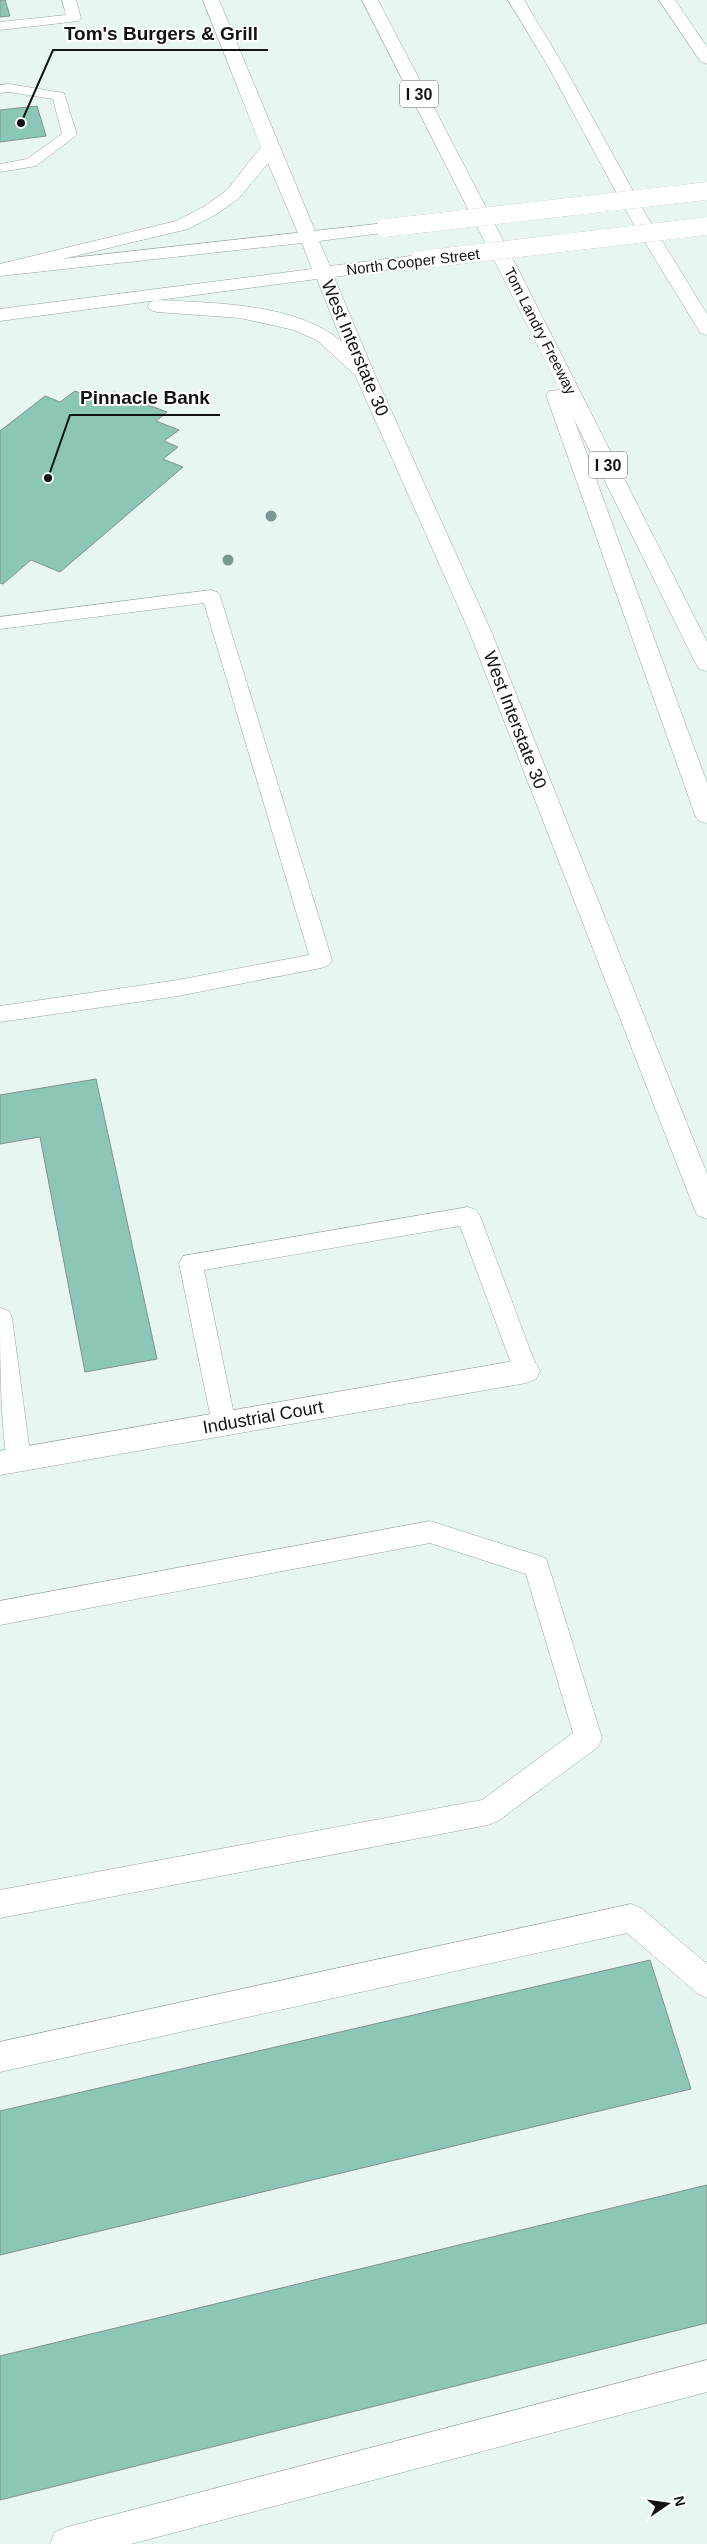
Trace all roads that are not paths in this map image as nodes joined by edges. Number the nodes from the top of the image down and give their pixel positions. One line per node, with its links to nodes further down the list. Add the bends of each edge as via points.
1 (68, 0): 7 (lane, via 74,18)
2 (211, 0): 11 (main road, West Interstate 30)
3 (370, 0): 16 (main road, Tom Landry Freeway / I 30)
4 (516, 0): 9 (main road)
5 (667, 0): 8 (main road)
6 (539, 8): 9 (main road)
7 (0, 26)
8 (707, 59)
9 (558, 68): 21 (main road, via 639,218)
10 (0, 89): 12 (lane, via 59,96 70,135 31,163)
11 (270, 147): 15 (main road, West Interstate 30); 17 (main road, via 232,197 207,214 182,225)
12 (0, 168)
13 (707, 190): 15 (main road, bridge)
14 (707, 226): 18 (main road, North Cooper Street, bridge)
15 (309, 238): 17 (main road); 18 (main road, West Interstate 30)
16 (508, 267): 24 (main road, Tom Landry Freeway / I 30); 25 (main road)
17 (0, 270)
18 (324, 274): 19 (main road, North Cooper Street); 22 (main road, West Interstate 30)
19 (88, 303): 20 (main road, North Cooper Street); 22 (main road, via 255,314 321,335)
20 (0, 315)
21 (707, 329)
22 (365, 375): 27 (main road, West Interstate 30, via 480,631)
23 (0, 622): 26 (lane, via 210,596 321,960 178,988)
24 (707, 664)
25 (707, 815)
26 (0, 1014)
27 (707, 1208)
28 (0, 1318): 31 (lane)
29 (526, 1371): 30 (main road, Industrial Court); 30 (lane, via 468,1216 191,1263)
30 (224, 1424): 31 (main road, Industrial Court)
31 (9, 1461)
32 (0, 1613): 33 (lane, via 430,1532 537,1566 588,1738 488,1812)
33 (0, 1904)
34 (707, 1983): 35 (lane, via 631,1918)
35 (0, 2056)
36 (707, 2376): 37 (lane)
37 (67, 2544)

